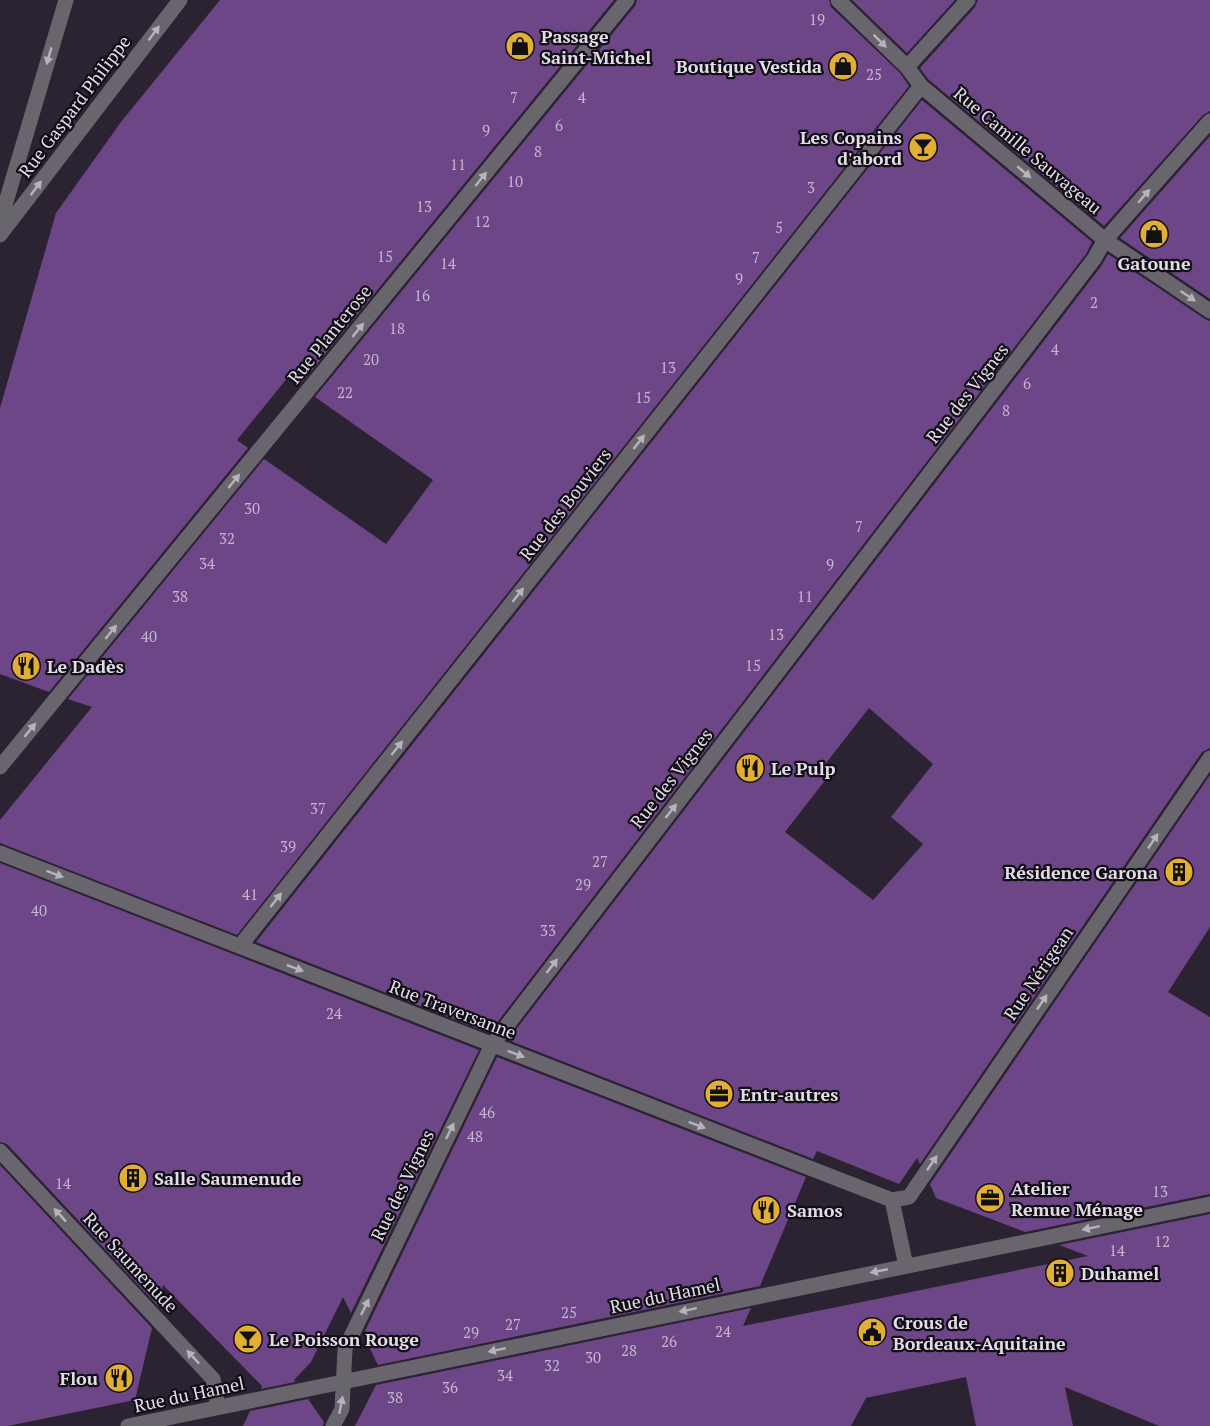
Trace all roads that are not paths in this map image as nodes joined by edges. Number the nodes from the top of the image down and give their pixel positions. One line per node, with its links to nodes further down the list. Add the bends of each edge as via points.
1 (66, 0): 9 (street, Rue Gaspard Philippe, one-way to 9)
2 (180, 0): 10 (street, Rue Gaspard Philippe, one-way to 2)
3 (627, 0): 14 (street, Rue Planterose, one-way to 3)
4 (838, 0): 6 (street, Rue Camille Sauvageau, one-way to 6)
5 (968, 0): 6 (street)
6 (906, 67): 7 (street, Rue Camille Sauvageau)
7 (921, 86): 11 (street, Rue Camille Sauvageau, one-way to 11); 16 (street, Rue des Bouviers, one-way to 7)
8 (1210, 121): 11 (street, Rue des Vignes, one-way to 8)
9 (0, 222)
10 (0, 235)
11 (1105, 240): 12 (street, Rue Camille Sauvageau, one-way to 12); 17 (street, Rue des Vignes, one-way to 11, via 1087,269)
12 (1210, 311)
13 (1210, 758): 19 (street, Rue Nérigean, one-way to 13, via 909,1197)
14 (0, 767)
15 (0, 853): 16 (street, Rue Traversanne, one-way to 16)
16 (240, 946): 17 (street, Rue Traversanne, one-way to 17)
17 (492, 1045): 19 (street, Rue Traversanne, one-way to 19); 22 (street, Rue des Vignes, one-way to 17, via 345,1349)
18 (0, 1151): 23 (street, Rue Saumenude, one-way to 18, via 213,1379)
19 (892, 1200): 21 (street)
20 (1210, 1204): 21 (street, Rue du Hamel, one-way to 21)
21 (906, 1266): 22 (street, Rue du Hamel, one-way to 22)
22 (344, 1382): 23 (street, Rue du Hamel); 25 (street, Rue des Vignes, one-way to 22, via 342,1409)
23 (218, 1407): 24 (street, Rue du Hamel)
24 (128, 1426)
25 (333, 1426)

